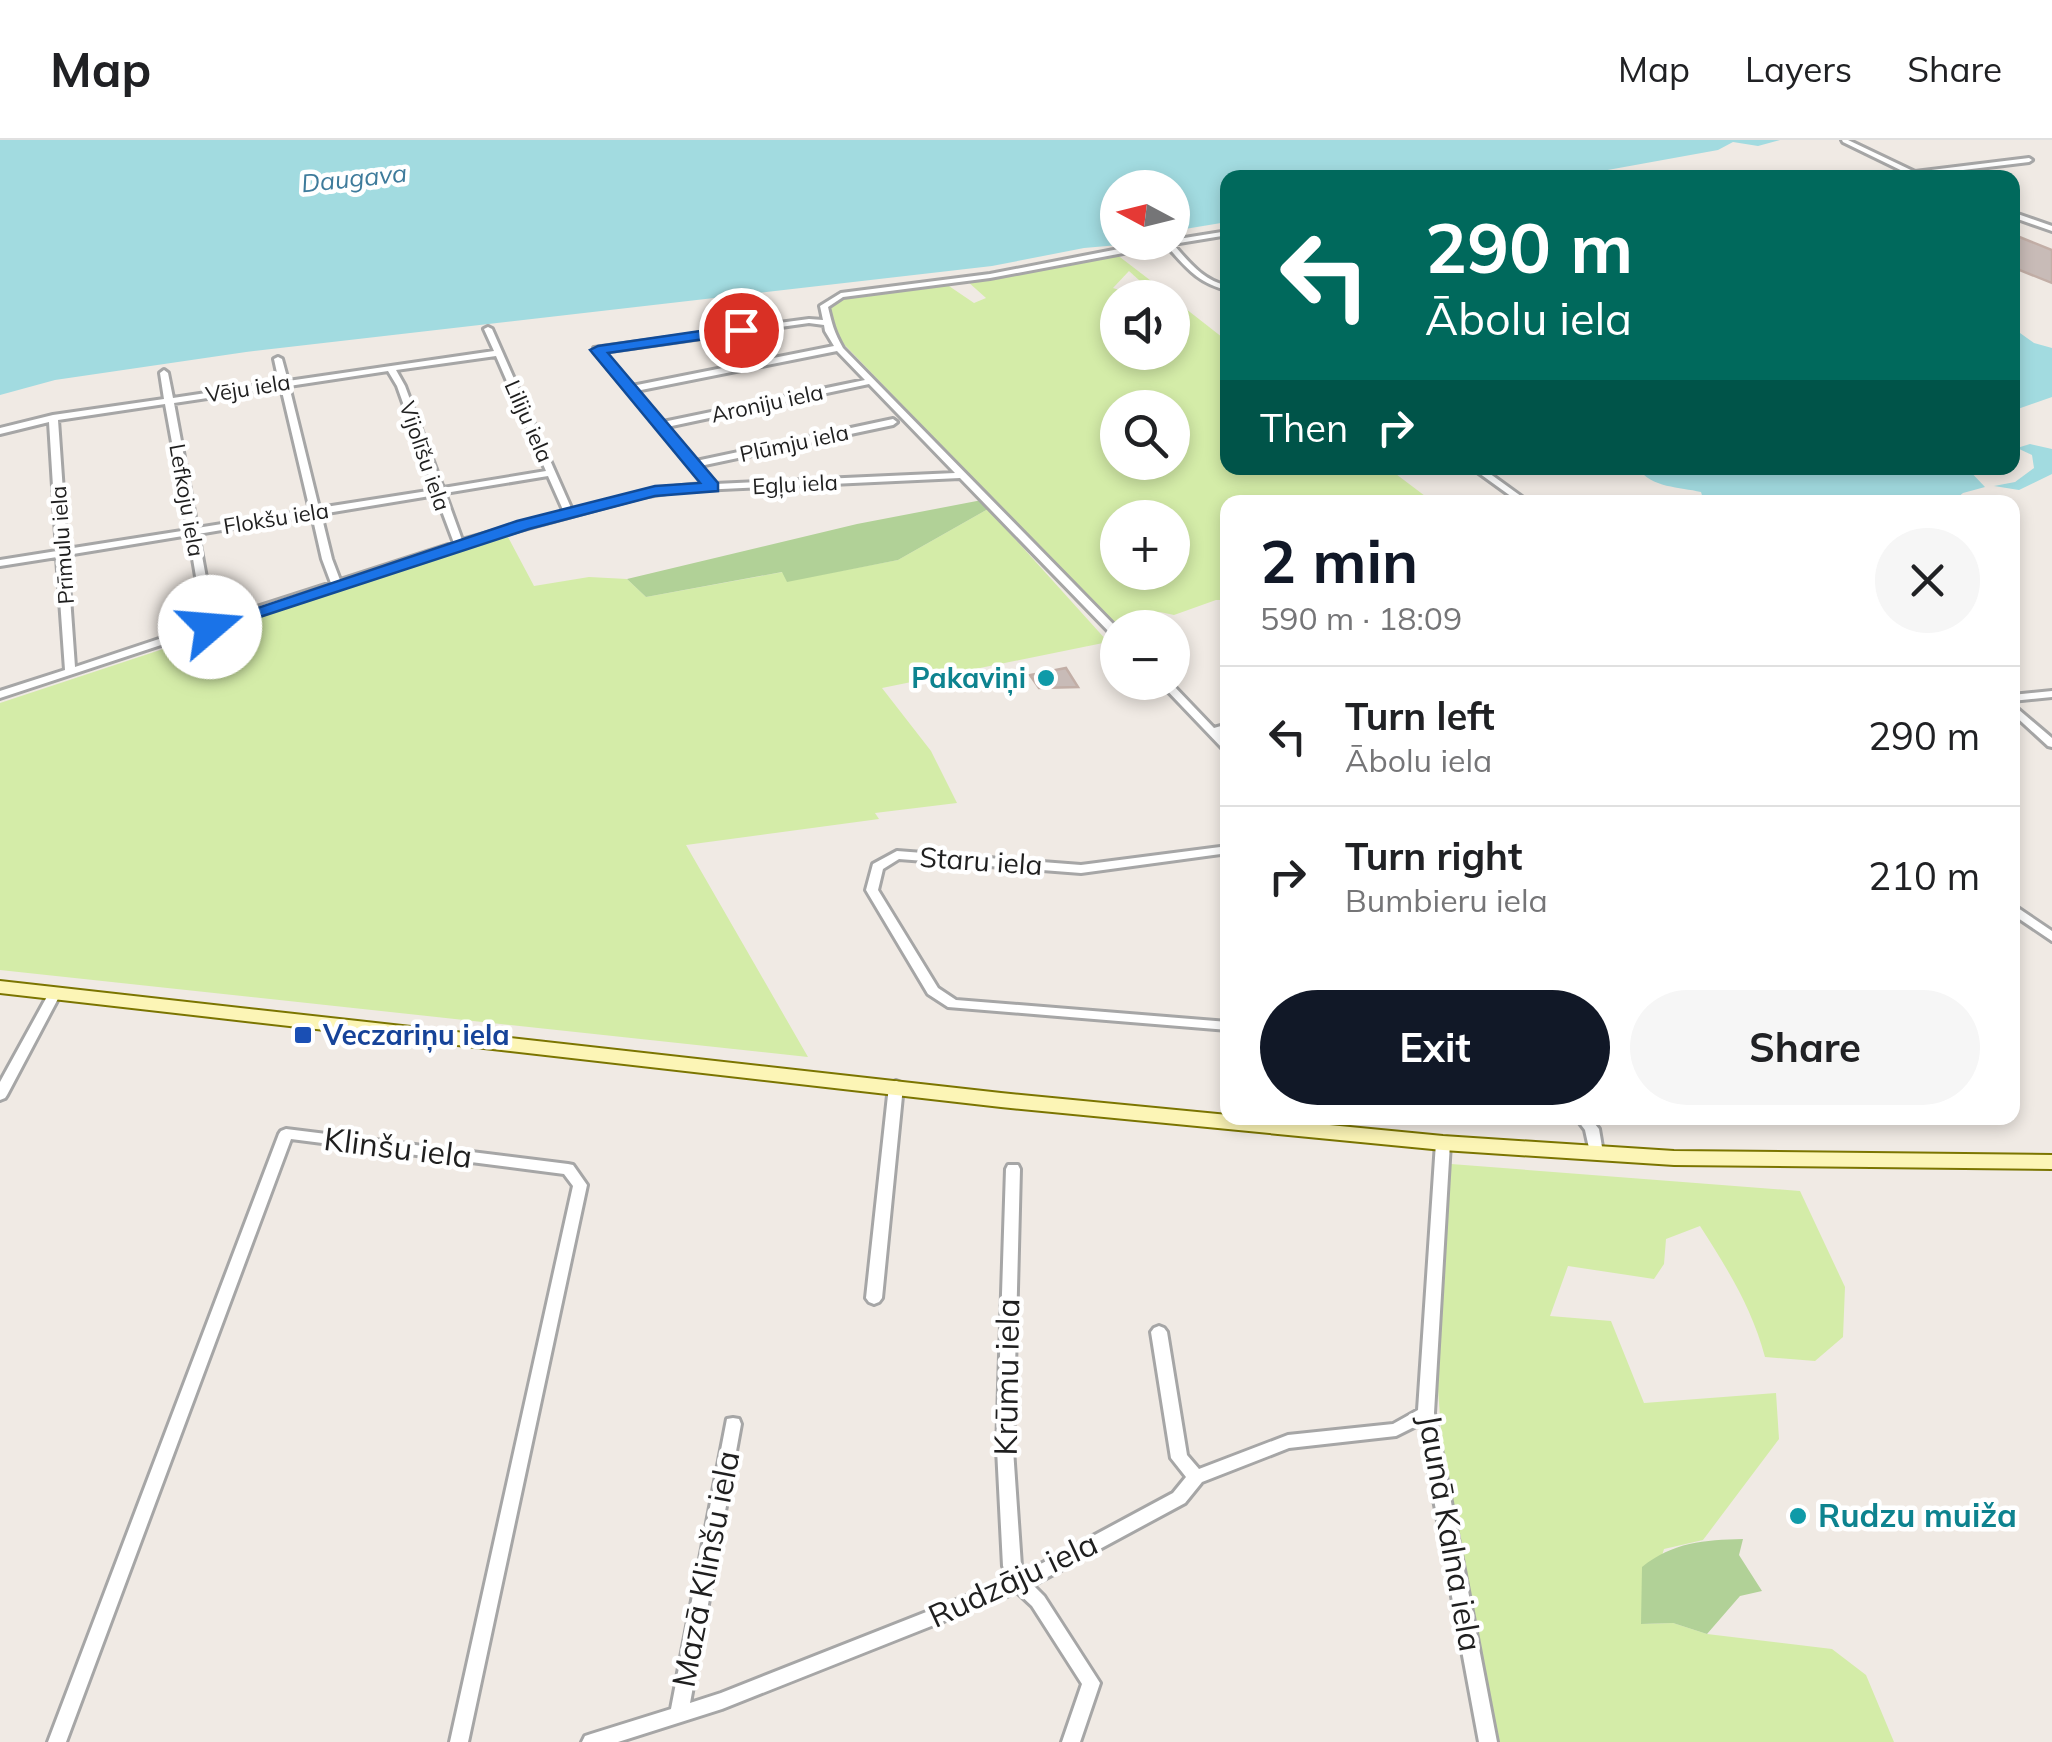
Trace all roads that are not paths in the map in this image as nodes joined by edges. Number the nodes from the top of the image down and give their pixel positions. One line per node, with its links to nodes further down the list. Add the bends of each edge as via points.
1 (1846, 141): 3 (street)
2 (2029, 160): 4 (street)
3 (1904, 170)
4 (1958, 170)
5 (2020, 217): 6 (street)
6 (2052, 230)
7 (1220, 235): 8 (street)
8 (1190, 239)
9 (1100, 255): 12 (street, via 832,298 824,306)
10 (1182, 260): 11 (street, via 1190,272)
11 (1220, 287)
12 (829, 324): 14 (street); 21 (street, via 809,320 598,350)
13 (488, 329): 15 (street, Liliju iela)
14 (839, 348): 19 (street); 21 (street)
15 (497, 353): 17 (street, Vēju iela); 28 (street, Liliju iela)
16 (278, 359): 20 (street)
17 (390, 368): 20 (street, Vēju iela); 32 (street, Vijolīšu iela)
18 (164, 373): 22 (street, Lefkoju iela)
19 (872, 381): 25 (street, Aroniju iela); 29 (street)
20 (284, 383): 22 (street, Vēju iela); 34 (street)
21 (632, 389): 25 (street)
22 (169, 402): 23 (street, Vēju iela); 36 (street, Lefkoju iela)
23 (53, 418): 26 (street, Vēju iela); 38 (street, Prīmulu iela)
24 (892, 422): 27 (street, Plūmju iela)
25 (663, 425): 27 (street)
26 (0, 430)
27 (695, 464): 31 (street)
28 (552, 473): 32 (street, Flokšu iela); 35 (street, Liliju iela)
29 (961, 475): 31 (street, Egļu iela); 41 (street)
30 (1487, 475): 33 (street)
31 (712, 487): 35 (street, Egļu iela, via 655,491)
32 (437, 492): 34 (street, Flokšu iela); 37 (street, Vijolīšu iela)
33 (1514, 495)
34 (318, 512): 36 (street, Flokšu iela); 40 (street)
35 (569, 513): 37 (street, Egļu iela)
36 (192, 532): 38 (street, Flokšu iela); 42 (street, Lefkoju iela)
37 (458, 544): 40 (street, Egļu iela)
38 (63, 553): 39 (street, Flokšu iela); 43 (street, Prīmulu iela)
39 (0, 563)
40 (338, 585): 42 (street, Egļu iela)
41 (1100, 617)
42 (210, 627): 43 (street, Egļu iela)
43 (70, 672): 45 (street, Egļu iela)
44 (2052, 694): 46 (street)
45 (0, 695)
46 (2020, 697)
47 (1181, 700): 50 (street)
48 (2020, 714): 52 (street)
49 (1220, 730): 50 (street)
50 (1212, 732): 51 (street)
51 (1220, 740)
52 (2052, 744)
53 (1220, 850): 58 (street, Staru iela, via 1081,869 897,855 877,867 872,890 933,991 954,1004)
54 (2020, 914): 55 (street)
55 (2052, 937)
56 (0, 987): 57 (main road)
57 (54, 992): 59 (main road); 60 (street)
58 (1220, 1025)
59 (896, 1086): 61 (main road); 68 (street)
60 (0, 1095)
61 (1220, 1122)
62 (1249, 1125): 64 (main road)
63 (1589, 1125): 65 (street)
64 (1444, 1143): 65 (main road); 70 (street, Jaunā Kalna iela)
65 (1596, 1154): 66 (main road)
66 (2052, 1162)
67 (1013, 1169): 73 (street, Krūmu iela, via 1005,1448 1012,1566)
68 (874, 1298)
69 (1159, 1332): 72 (street, via 1179,1458)
70 (1426, 1414): 72 (street, Rudzāju iela, via 1396,1430 1288,1442); 79 (street, Jaunā Kalna iela)
71 (733, 1424): 74 (street, Mazā Klinšu iela)
72 (1196, 1476): 73 (street, Rudzāju iela, via 1180,1498)
73 (1020, 1584): 74 (street, Rudzāju iela); 78 (street, via 1091,1683)
74 (679, 1714): 77 (street, Rudzāju iela)
75 (57, 1742): 76 (street, Klinšu iela, via 286,1134 568,1169 580,1185)
76 (459, 1742)
77 (591, 1742)
78 (1070, 1742)
79 (1488, 1742)

